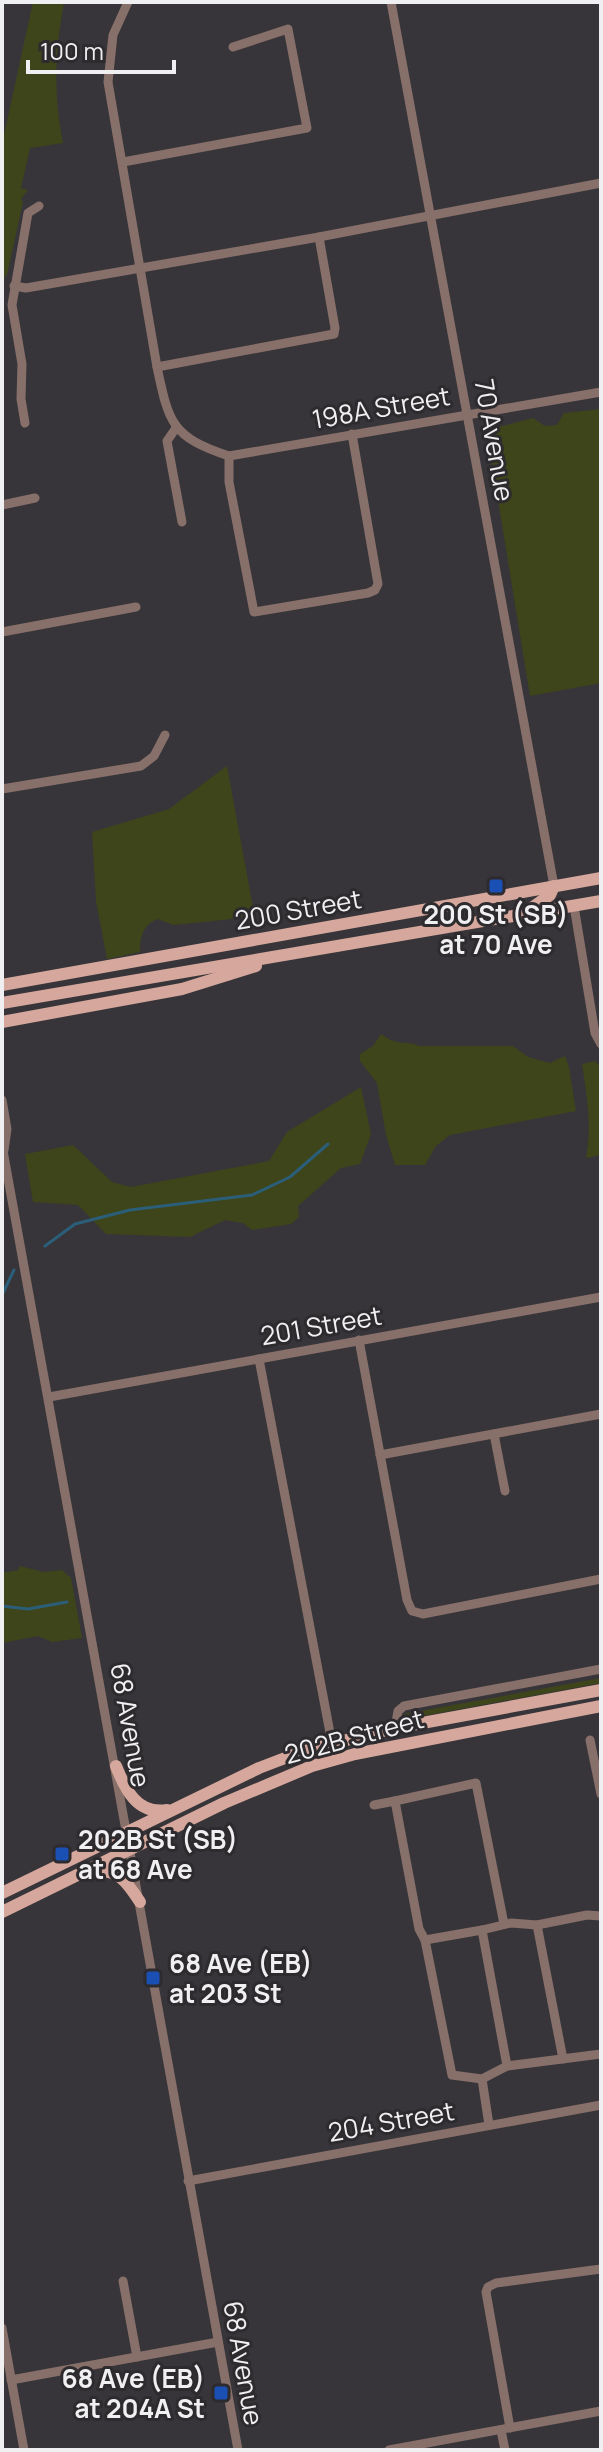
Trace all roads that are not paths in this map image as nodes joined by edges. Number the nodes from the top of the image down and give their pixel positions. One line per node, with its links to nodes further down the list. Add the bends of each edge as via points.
1 (128, 2): 4 (street, via 113,35 108,82)
2 (391, 2): 7 (street, 70 Avenue)
3 (233, 47): 4 (street, via 288,29 307,128)
4 (123, 162): 9 (street)
5 (601, 183): 7 (street)
6 (39, 206): 10 (street, via 28,213)
7 (432, 216): 8 (street); 13 (street, 70 Avenue)
8 (319, 237): 9 (street); 11 (street, via 334,334)
9 (141, 267): 10 (street); 11 (street)
10 (14, 286): 14 (street)
11 (157, 367): 15 (street)
12 (601, 392): 13 (street, 198A Street)
13 (468, 414): 16 (street, 198A Street); 26 (street, 70 Avenue)
14 (25, 423)
15 (176, 428): 17 (street, via 198,445); 20 (street, via 167,441)
16 (352, 434): 17 (street, 198A Street); 17 (street, via 375,590 254,612 229,482)
17 (229, 456)
18 (35, 498): 19 (street)
19 (2, 505)
20 (182, 522)
21 (136, 607): 22 (street)
22 (2, 632)
23 (165, 735): 24 (street, via 154,756 141,766)
24 (2, 789)
25 (601, 878): 26 (main road, 200 Street)
26 (554, 886): 29 (main road, via 540,904); 31 (main road, 200 Street)
27 (601, 901): 28 (main road, 200 Street)
28 (574, 906): 29 (main road, 200 Street); 34 (street)
29 (519, 915): 30 (main road, 200 Street)
30 (290, 955): 32 (main road, 200 Street); 33 (main road, via 182,989)
31 (2, 985)
32 (2, 1003)
33 (2, 1022)
34 (601, 1044)
35 (2, 1100): 36 (street, 68 Avenue, via 7,1129)
36 (3, 1147): 40 (street, 68 Avenue)
37 (601, 1297): 38 (street, 201 Street)
38 (359, 1340): 39 (street, 201 Street); 43 (street)
39 (259, 1359): 40 (street, 201 Street); 51 (street)
40 (49, 1397): 54 (street, 68 Avenue)
41 (601, 1414): 42 (street)
42 (494, 1434): 43 (street); 44 (street)
43 (380, 1455): 45 (street, via 407,1600 416,1614)
44 (505, 1491)
45 (601, 1579)
46 (601, 1669): 49 (street, 202B Street, via 404,1706)
47 (601, 1690): 49 (main road, 202B Street)
48 (601, 1706): 53 (main road, 202B Street)
49 (395, 1728): 51 (main road, 202B Street)
50 (590, 1740): 52 (street)
51 (332, 1742): 53 (street); 57 (main road, 202B Street, via 259,1768)
52 (597, 1757): 55 (street)
53 (335, 1759): 60 (main road, 202B Street, via 266,1784)
54 (116, 1766): 57 (main road, via 142,1807 162,1811); 59 (street, 68 Avenue)
55 (601, 1794)
56 (395, 1801): 58 (street); 66 (street, via 476,1783); 69 (street)
57 (181, 1805): 59 (main road, 202B Street)
58 (374, 1805)
59 (128, 1832): 60 (street, 68 Avenue); 62 (main road, 202B Street)
60 (131, 1849): 61 (main road, 202B Street); 63 (street, 68 Avenue)
61 (86, 1872): 63 (main road, via 117,1873); 64 (main road, 202B Street)
62 (2, 1893)
63 (140, 1902): 76 (street, 68 Avenue)
64 (2, 1912)
65 (601, 1916): 67 (street)
66 (504, 1924): 67 (street); 68 (street)
67 (537, 1925): 71 (street)
68 (482, 1930): 69 (street); 72 (street)
69 (425, 1940): 73 (street, via 452,2075)
70 (601, 2054): 71 (street)
71 (563, 2059): 72 (street)
72 (507, 2066): 73 (street)
73 (482, 2079): 75 (street)
74 (601, 2105): 75 (street, 204 Street)
75 (489, 2125): 76 (street, 204 Street)
76 (188, 2181): 80 (street, 68 Avenue)
77 (601, 2269): 84 (street, via 488,2287)
78 (123, 2281): 81 (street)
79 (2, 2328): 82 (street)
80 (218, 2342): 81 (street); 86 (street, 68 Avenue)
81 (137, 2357): 82 (street)
82 (11, 2380): 85 (street)
83 (601, 2411): 84 (street)
84 (506, 2429): 87 (street); 88 (street)
85 (24, 2450)
86 (238, 2450)
87 (389, 2450)
88 (505, 2450)

